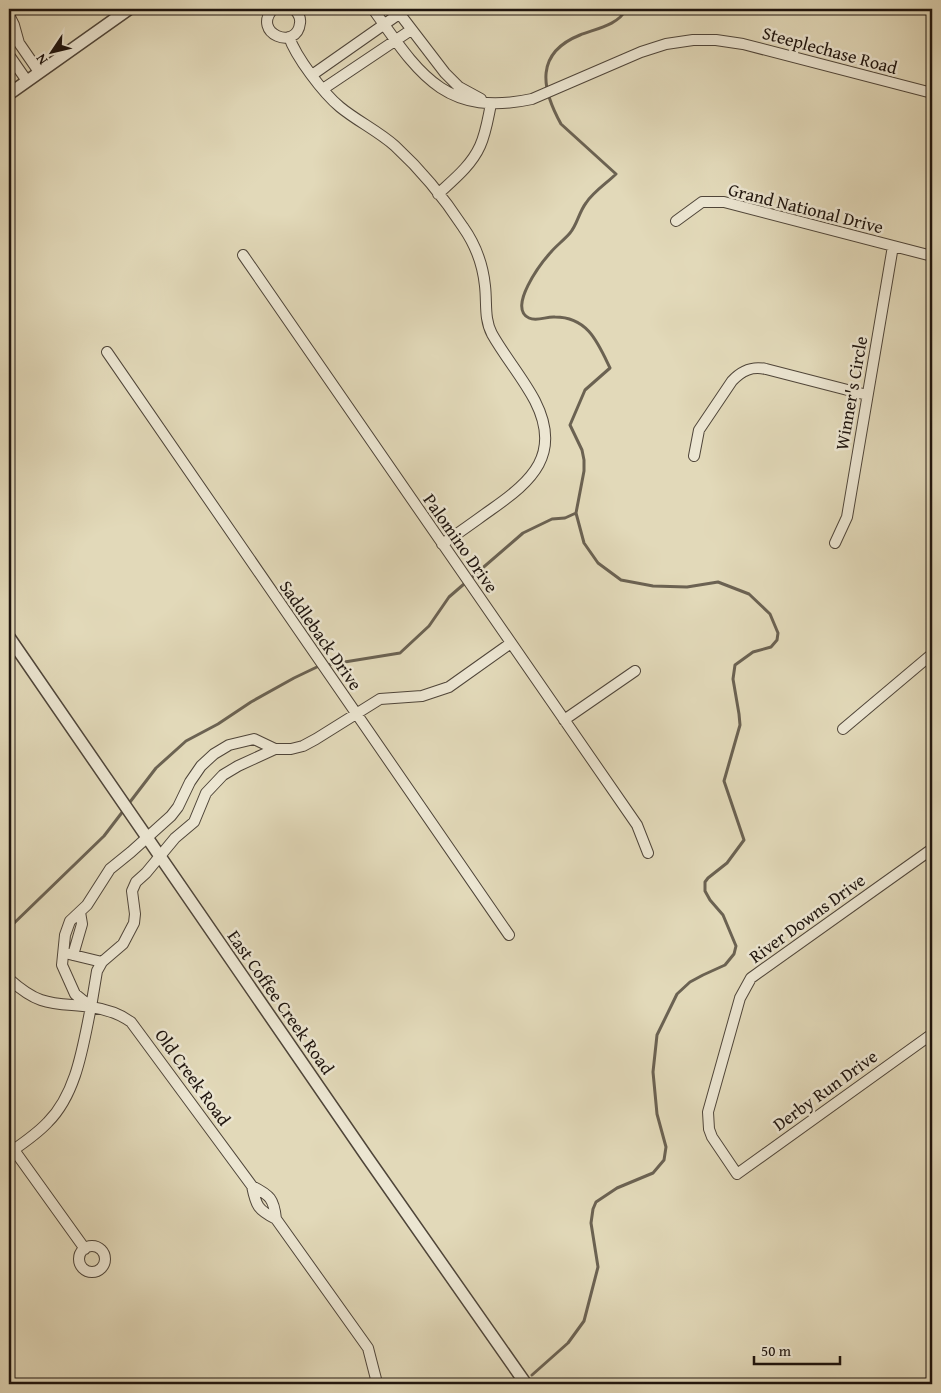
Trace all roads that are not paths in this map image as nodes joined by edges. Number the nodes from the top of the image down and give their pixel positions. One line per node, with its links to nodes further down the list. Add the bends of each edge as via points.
1 (130, 9): 12 (street)
2 (273, 9): 9 (street, via 267,22 270,31 279,37)
3 (294, 9): 9 (street, via 300,26)
4 (373, 9): 7 (street, Steeplechase Road)
5 (398, 11): 7 (street); 8 (street)
6 (9, 15): 12 (street, via 19,43)
7 (384, 24): 10 (street, Steeplechase Road); 13 (street)
8 (410, 30): 10 (street); 18 (street, via 460,87)
9 (289, 37): 13 (street)
10 (395, 40): 15 (street); 18 (street, Steeplechase Road, via 434,84 455,97)
11 (9, 55): 14 (street)
12 (39, 72): 14 (street)
13 (312, 75): 15 (street)
14 (26, 81): 17 (street)
15 (323, 89): 19 (street, via 339,106 393,145)
16 (932, 93): 18 (street, Steeplechase Road, via 743,44 693,40 641,52 532,99)
17 (9, 94)
18 (491, 104): 19 (street, via 480,146 462,171)
19 (438, 194): 28 (street, via 472,241 485,284 488,325 535,401 546,440 542,460 523,487)
20 (676, 220): 21 (street, Grand National Drive, via 702,202 724,202)
21 (893, 246): 23 (street, Grand National Drive); 25 (street, Winner's Circle)
22 (243, 255): 28 (street, Palomino Drive)
23 (932, 256)
24 (107, 352): 33 (street, Saddleback Drive)
25 (867, 395): 26 (street, via 754,367 732,381 699,430); 27 (street, Winner's Circle, via 847,517)
26 (694, 456)
27 (836, 543)
28 (442, 544): 30 (street, Palomino Drive)
29 (9, 638): 37 (street, East Coffee Creek Road)
30 (511, 643): 33 (street, via 450,687 422,696 380,699); 34 (street, Palomino Drive)
31 (932, 654): 35 (street)
32 (634, 671): 34 (street)
33 (356, 714): 36 (street, via 303,746); 42 (street, Saddleback Drive)
34 (564, 720): 39 (street, Palomino Drive, via 637,825)
35 (843, 729)
36 (275, 749): 37 (street, via 254,739 230,745 214,754 201,766 171,816); 40 (street, via 223,775 206,793 194,822)
37 (146, 838): 40 (street, East Coffee Creek Road); 41 (street, via 110,869)
38 (932, 849): 50 (street, River Downs Drive, via 758,972 743,990 708,1112 712,1137)
39 (648, 853)
40 (160, 857): 45 (street, via 132,890 135,914 130,934); 55 (street, East Coffee Creek Road)
41 (80, 912): 43 (street, via 70,921 64,936); 44 (street, via 82,924)
42 (509, 935)
43 (63, 953): 44 (street); 47 (street, via 62,965 71,987)
44 (73, 956): 45 (street)
45 (102, 962): 47 (street, via 97,971)
46 (9, 979): 47 (street, Old Creek Road, via 40,1000)
47 (91, 1007): 49 (street, via 76,1073 68,1093 49,1121); 51 (street, Old Creek Road, via 118,1014 136,1026)
48 (932, 1034): 50 (street, Derby Run Drive)
49 (11, 1152): 53 (street)
50 (737, 1174)
51 (252, 1186): 52 (street, Old Creek Road, via 258,1208); 52 (street, Old Creek Road, via 272,1199)
52 (276, 1219): 54 (street, Old Creek Road, via 368,1348)
53 (85, 1249)
54 (375, 1381)
55 (526, 1384)

